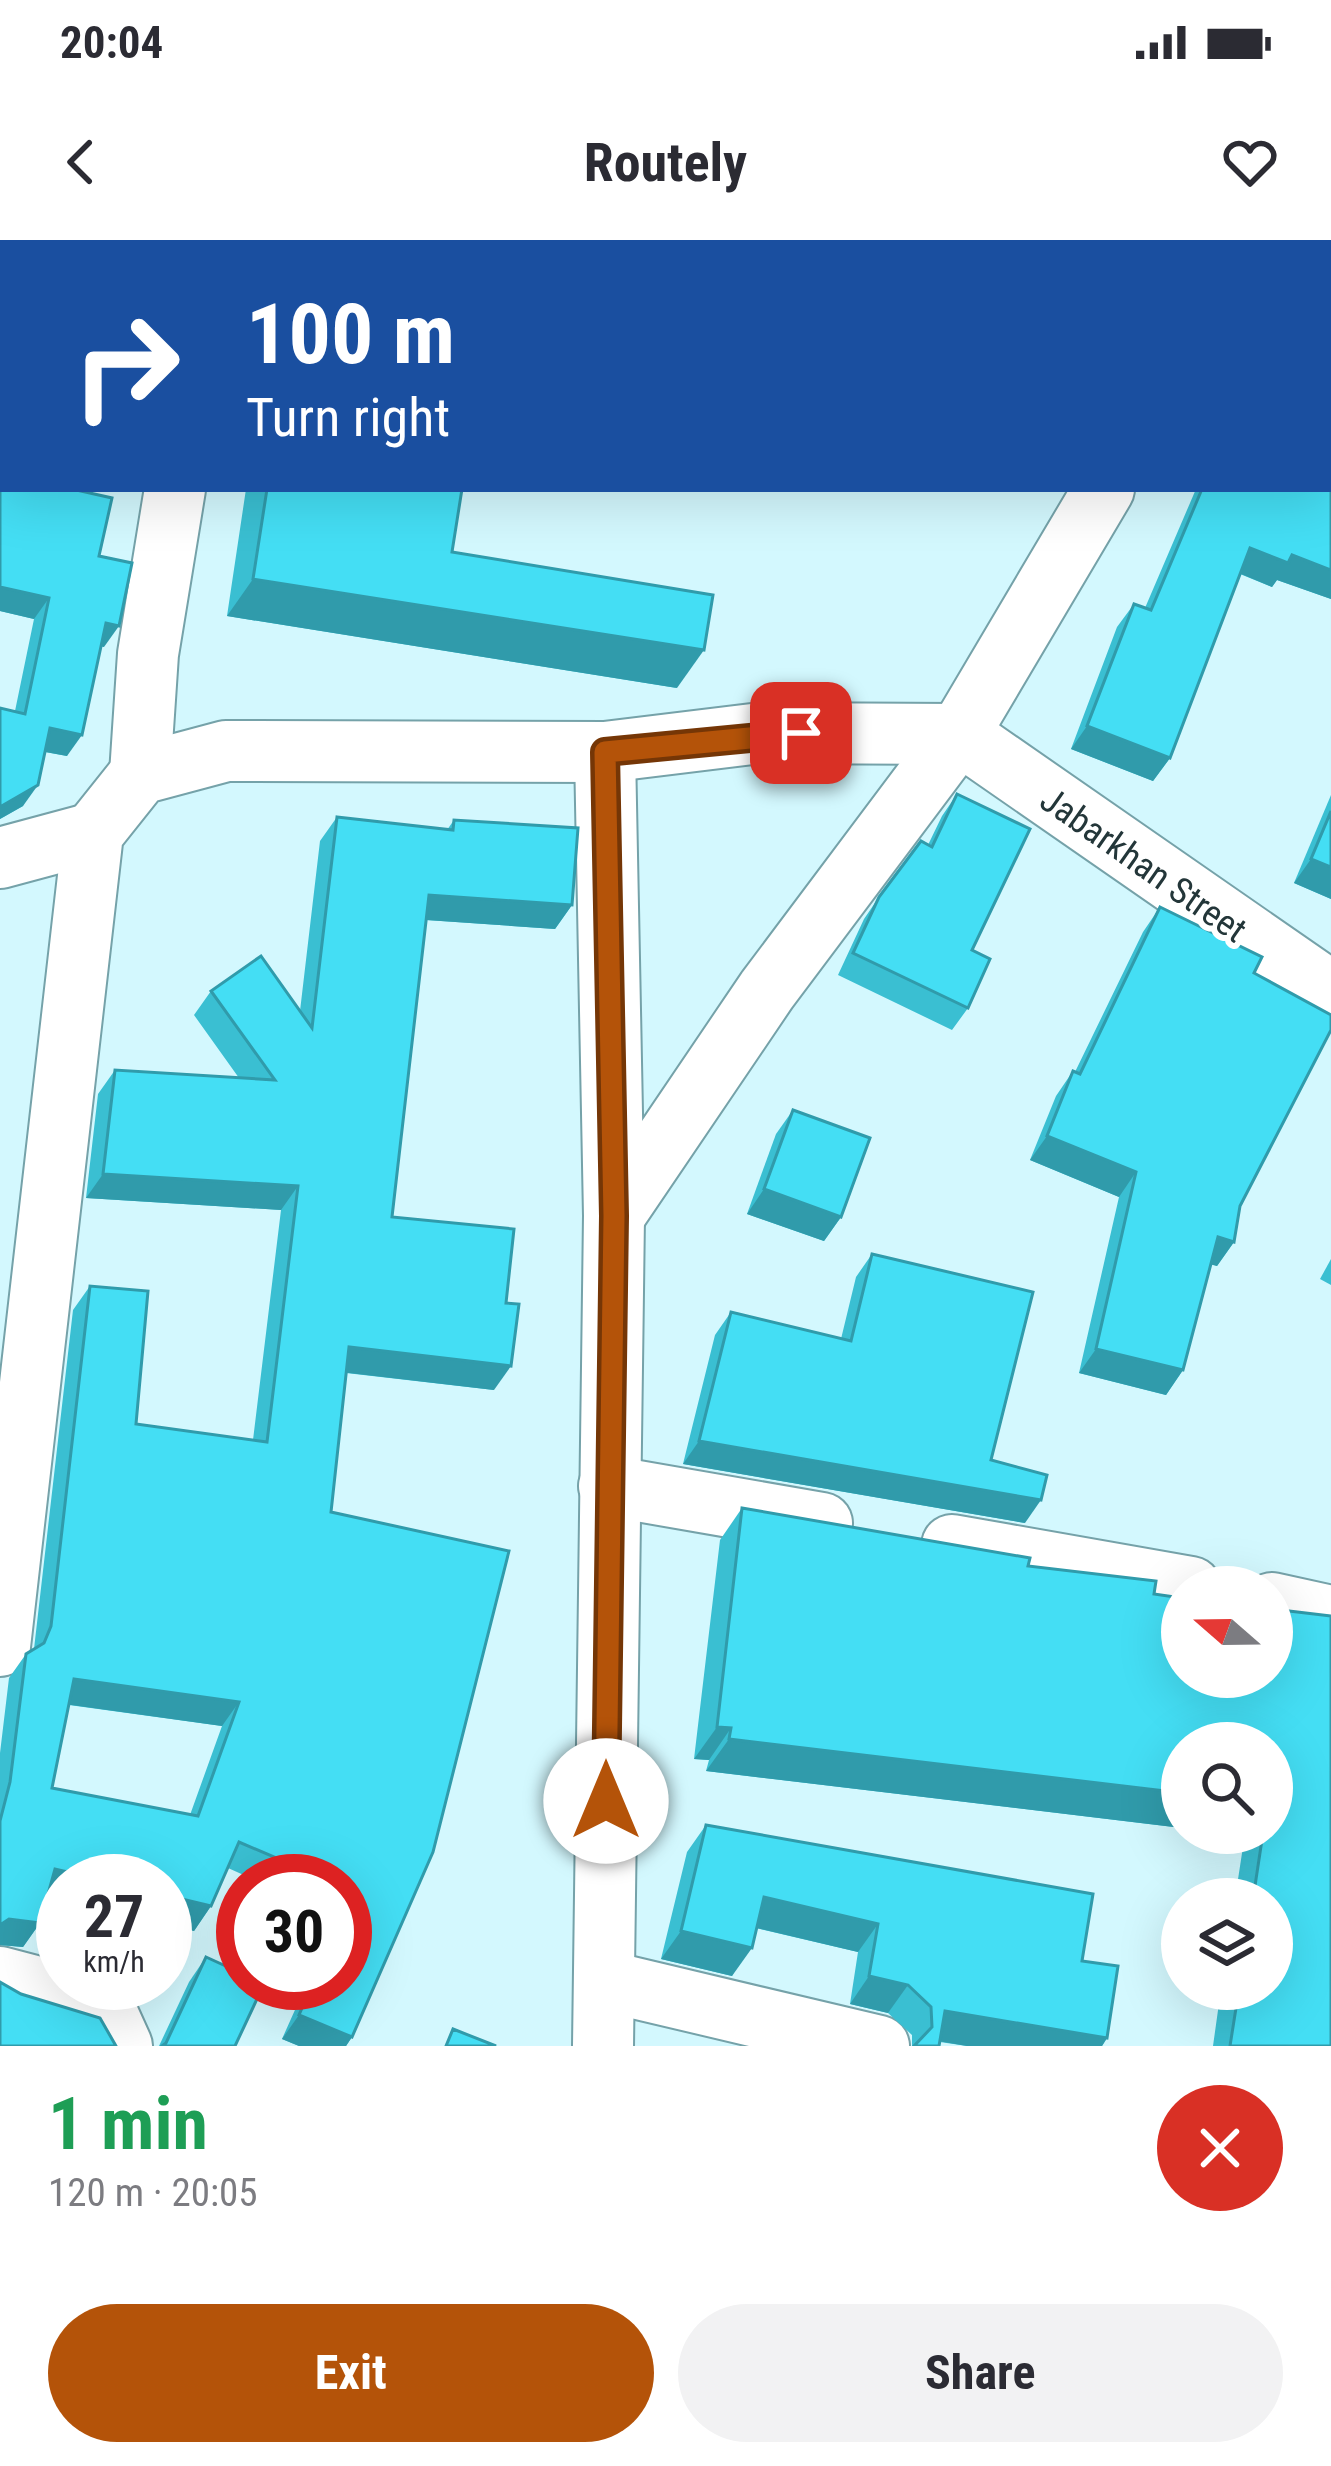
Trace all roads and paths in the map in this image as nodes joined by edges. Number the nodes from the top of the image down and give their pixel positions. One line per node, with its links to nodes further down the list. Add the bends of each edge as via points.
1 (175, 492): 5 (street, via 148,654)
2 (1102, 492): 3 (street)
3 (958, 734): 4 (street, via 761,733); 8 (street, Jabarkhan Street); 9 (street, via 767,990)
4 (605, 752): 5 (street, via 226,751); 9 (street)
5 (140, 774): 6 (street)
6 (93, 832): 7 (street); 14 (street)
7 (0, 858)
8 (1331, 992)
9 (614, 1216): 10 (street)
10 (609, 1486): 11 (street); 16 (street)
11 (1161, 1582)
12 (1293, 1608): 13 (street)
13 (1331, 1616)
14 (0, 1646)
15 (0, 1977): 17 (street, via 103,2004)
16 (605, 1981): 18 (street); 19 (street)
17 (122, 2046)
18 (603, 2046)
19 (879, 2046)

